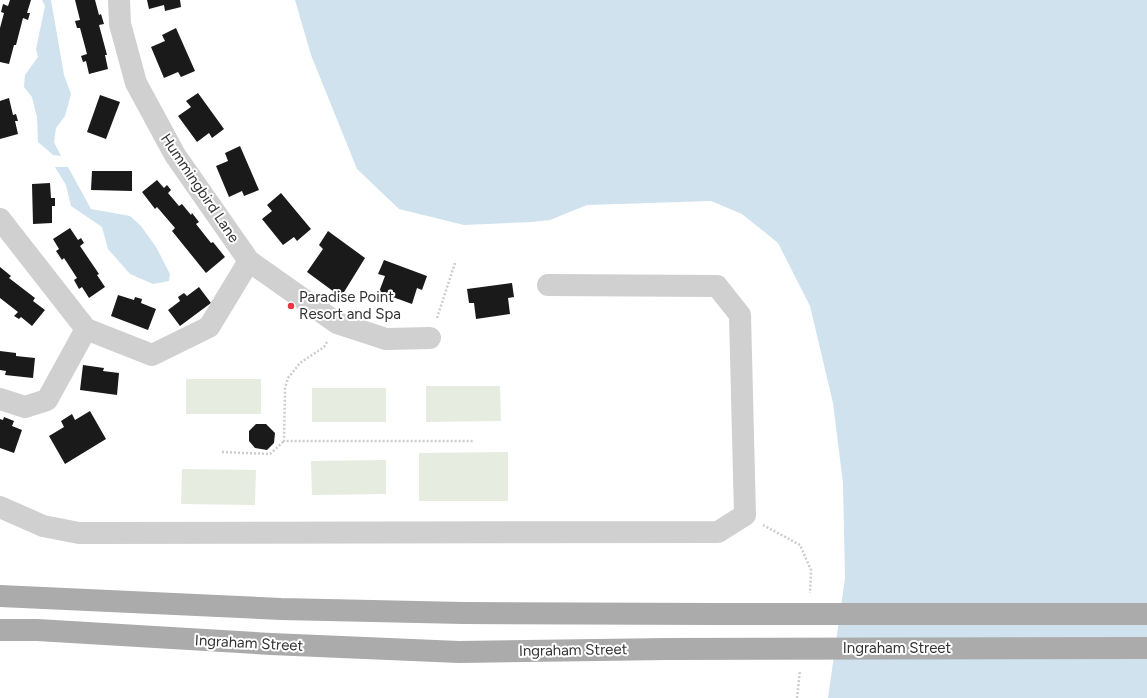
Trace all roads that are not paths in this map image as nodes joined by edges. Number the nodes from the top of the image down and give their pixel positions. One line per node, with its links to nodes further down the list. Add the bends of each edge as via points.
1 (119, 0): 3 (street, Hummingbird Lane, via 120,24 136,83 175,155)
2 (0, 219): 5 (street)
3 (250, 261): 5 (street, via 209,327 152,355); 6 (street, Hummingbird Lane, via 336,323 386,339)
4 (548, 285): 8 (street, via 717,286 740,315 745,515 718,532 79,533 43,526)
5 (86, 329): 7 (street, via 47,400 26,407)
6 (430, 338)
7 (0, 399)
8 (0, 507)
9 (0, 596): 10 (main road, via 288,609 463,613)
10 (1147, 614)
11 (0, 630): 12 (main road, Ingraham Street, via 459,652)
12 (1147, 648)

